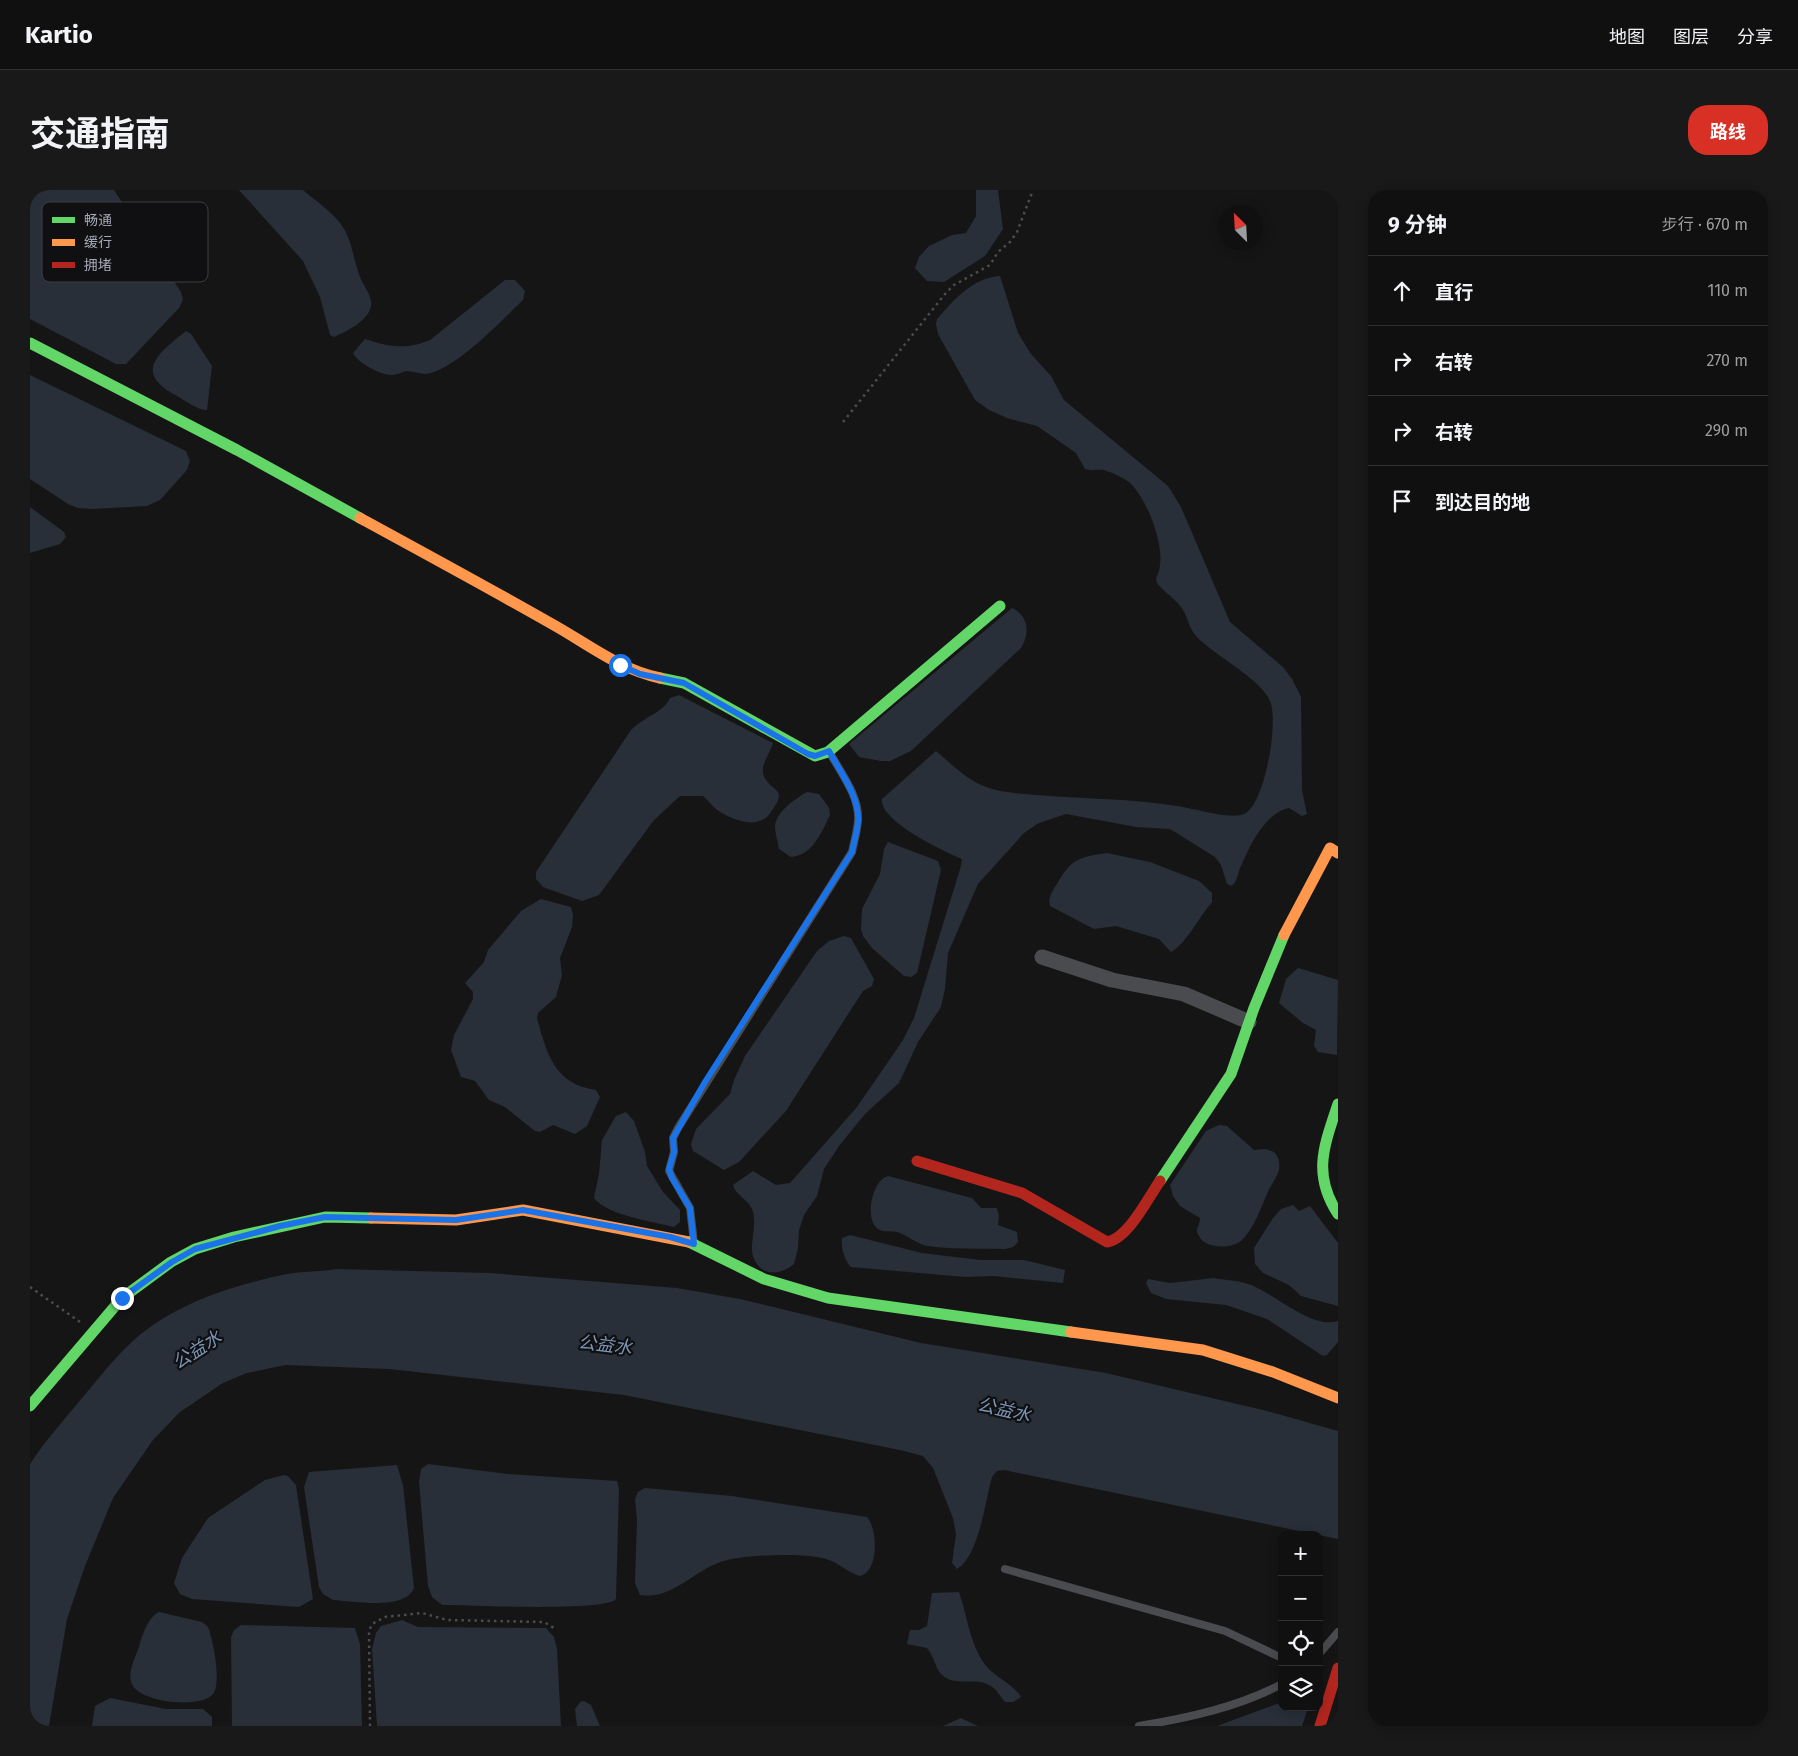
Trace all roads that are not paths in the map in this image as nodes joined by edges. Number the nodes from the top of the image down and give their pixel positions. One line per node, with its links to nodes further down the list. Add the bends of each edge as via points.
1 (30, 343): 3 (street, via 237,450 554,624 620,665 640,674 684,683 808,754 815,756)
2 (1000, 606): 3 (street)
3 (829, 751): 10 (lane, via 857,808 852,852 705,1082 673,1138 674,1152 669,1169 690,1208)
4 (1338, 853): 6 (street, via 1330,848 1290,921)
5 (1042, 956): 6 (street, via 1112,980 1184,994)
6 (1249, 1022): 8 (street, via 1231,1074 1124,1234 1115,1241 1107,1242 1022,1193)
7 (1338, 1104): 9 (street, via 1320,1172 1326,1197)
8 (917, 1161)
9 (1338, 1214)
10 (694, 1244): 11 (street, via 764,1279 828,1298 1203,1350 1274,1372); 12 (street, via 523,1210 456,1220 325,1217 252,1233 195,1249 122,1298)
11 (1338, 1398)
12 (30, 1406)
13 (1005, 1569): 16 (lane, via 1225,1631)
14 (1338, 1632): 15 (lane)
15 (1323, 1649)
16 (1278, 1656)
17 (1338, 1668): 20 (street)
18 (1278, 1686): 19 (lane, via 1252,1698 1183,1718)
19 (1139, 1726)
20 (1320, 1726)

